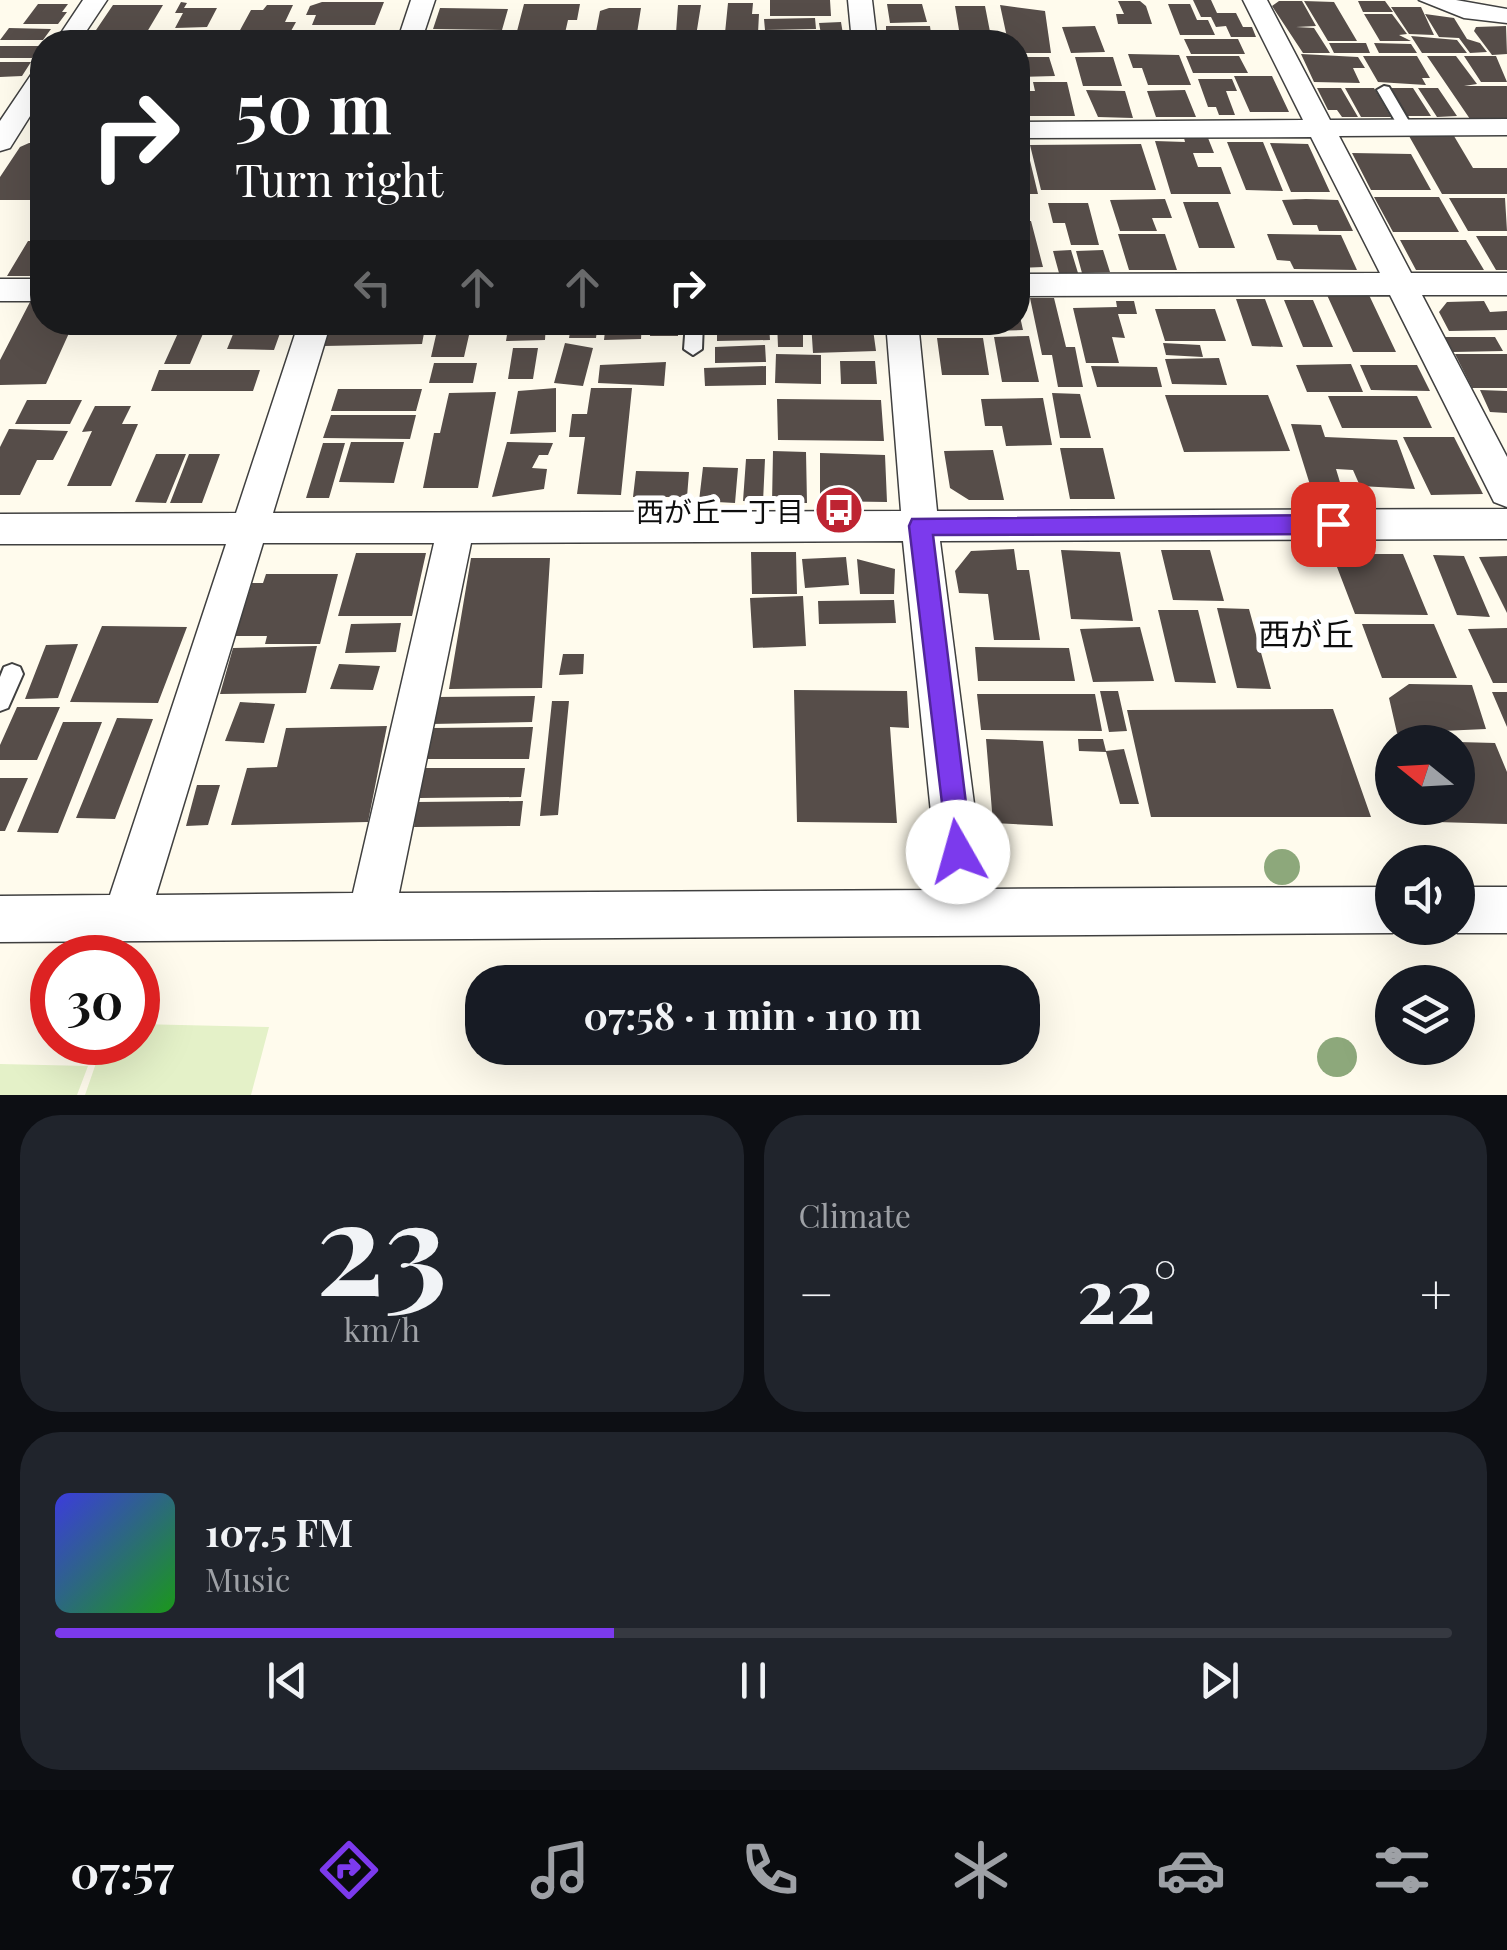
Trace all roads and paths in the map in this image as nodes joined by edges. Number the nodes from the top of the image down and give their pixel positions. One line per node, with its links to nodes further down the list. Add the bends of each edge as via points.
1 (95, 0): 7 (street)
2 (423, 0): 8 (street)
3 (860, 0): 9 (street)
4 (1255, 0): 14 (street)
5 (1431, 0): 6 (street)
6 (1507, 16)
7 (74, 30)
8 (414, 30)
9 (864, 30)
10 (1384, 90): 13 (lane)
11 (30, 96): 17 (street)
12 (1507, 127): 13 (street)
13 (1406, 128): 14 (street)
14 (1322, 129): 15 (street); 20 (street)
15 (1030, 130)
16 (30, 135): 17 (street)
17 (2, 137)
18 (1507, 284): 20 (street)
19 (1030, 285): 20 (street)
20 (1400, 285): 27 (street)
21 (0, 290): 22 (street)
22 (30, 290)
23 (311, 335): 29 (street)
24 (695, 335): 26 (lane)
25 (903, 335): 31 (street)
26 (694, 349)
27 (1507, 492)
28 (1507, 524): 31 (street)
29 (248, 526): 30 (street); 32 (street); 41 (street)
30 (456, 526): 31 (street); 39 (street)
31 (920, 526): 35 (street)
32 (0, 529)
33 (12, 674): 34 (lane)
34 (0, 701)
35 (964, 909): 36 (street); 39 (street)
36 (1375, 910)
37 (1475, 910): 38 (street)
38 (1507, 910)
39 (371, 916): 41 (street)
40 (0, 919): 41 (street)
41 (125, 919)

